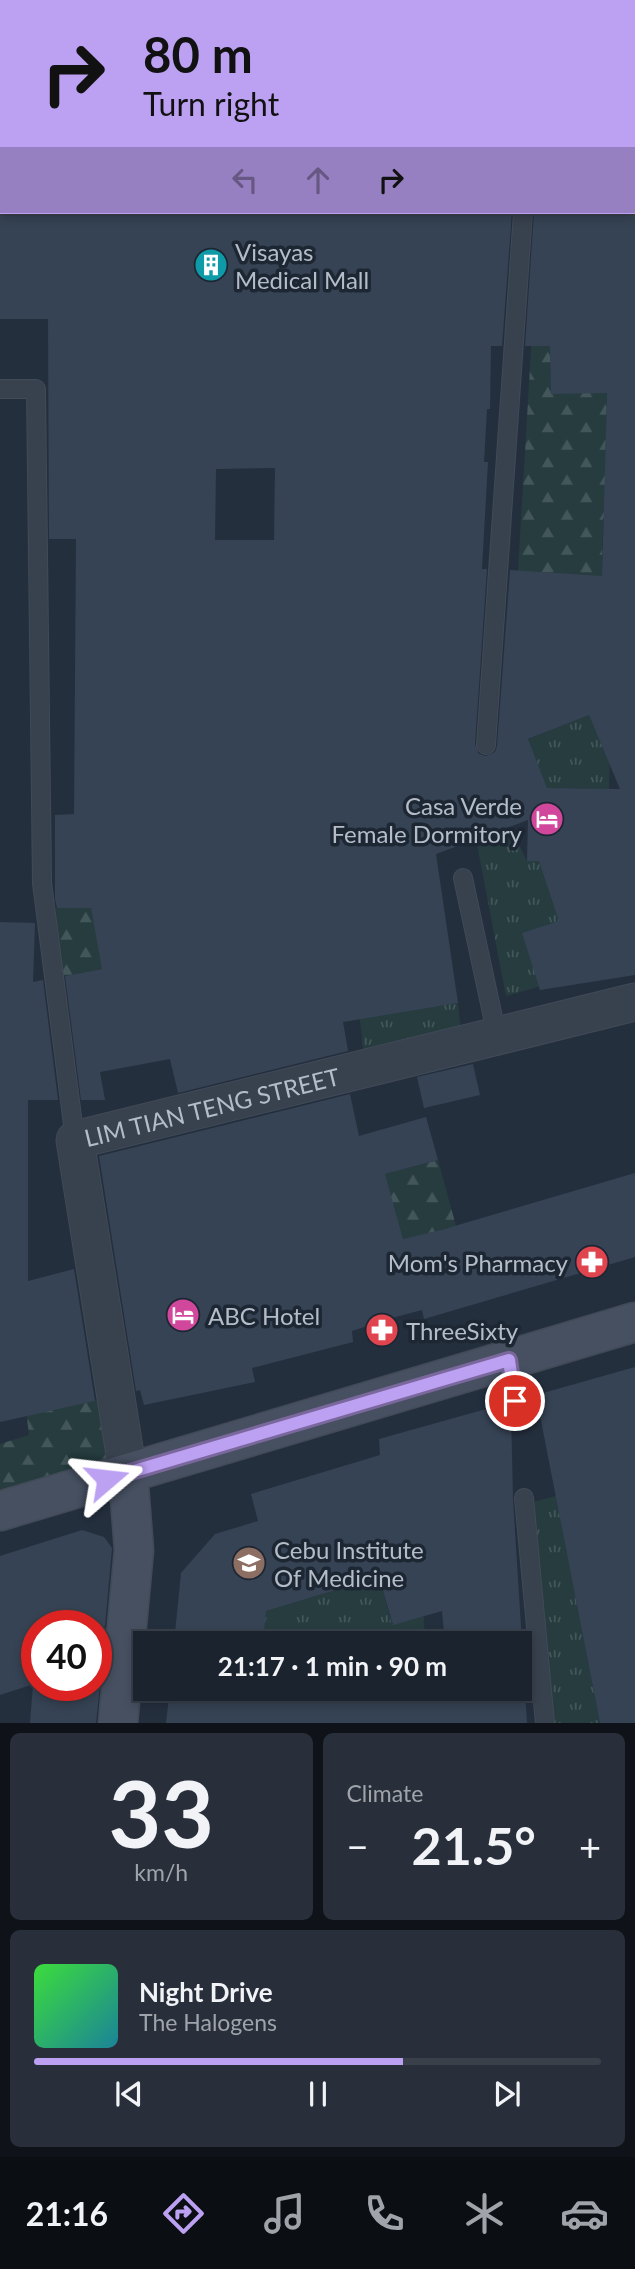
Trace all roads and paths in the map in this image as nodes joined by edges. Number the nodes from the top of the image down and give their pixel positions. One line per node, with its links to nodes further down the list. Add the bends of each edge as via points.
1 (523, 214): 3 (lane)
2 (0, 389): 7 (lane, via 36,389 41,884)
3 (486, 745)
4 (463, 878): 6 (lane)
5 (635, 1002): 6 (street, LIM TIAN TENG STREET)
6 (497, 1035): 7 (street, LIM TIAN TENG STREET)
7 (75, 1140): 11 (street, LIM TIAN TENG STREET)
8 (635, 1322): 9 (street)
9 (509, 1360): 10 (lane); 11 (street)
10 (515, 1401)
11 (128, 1473): 13 (street); 14 (street, via 134,1550)
12 (524, 1498): 15 (lane)
13 (0, 1511)
14 (118, 1723)
15 (545, 1723)

